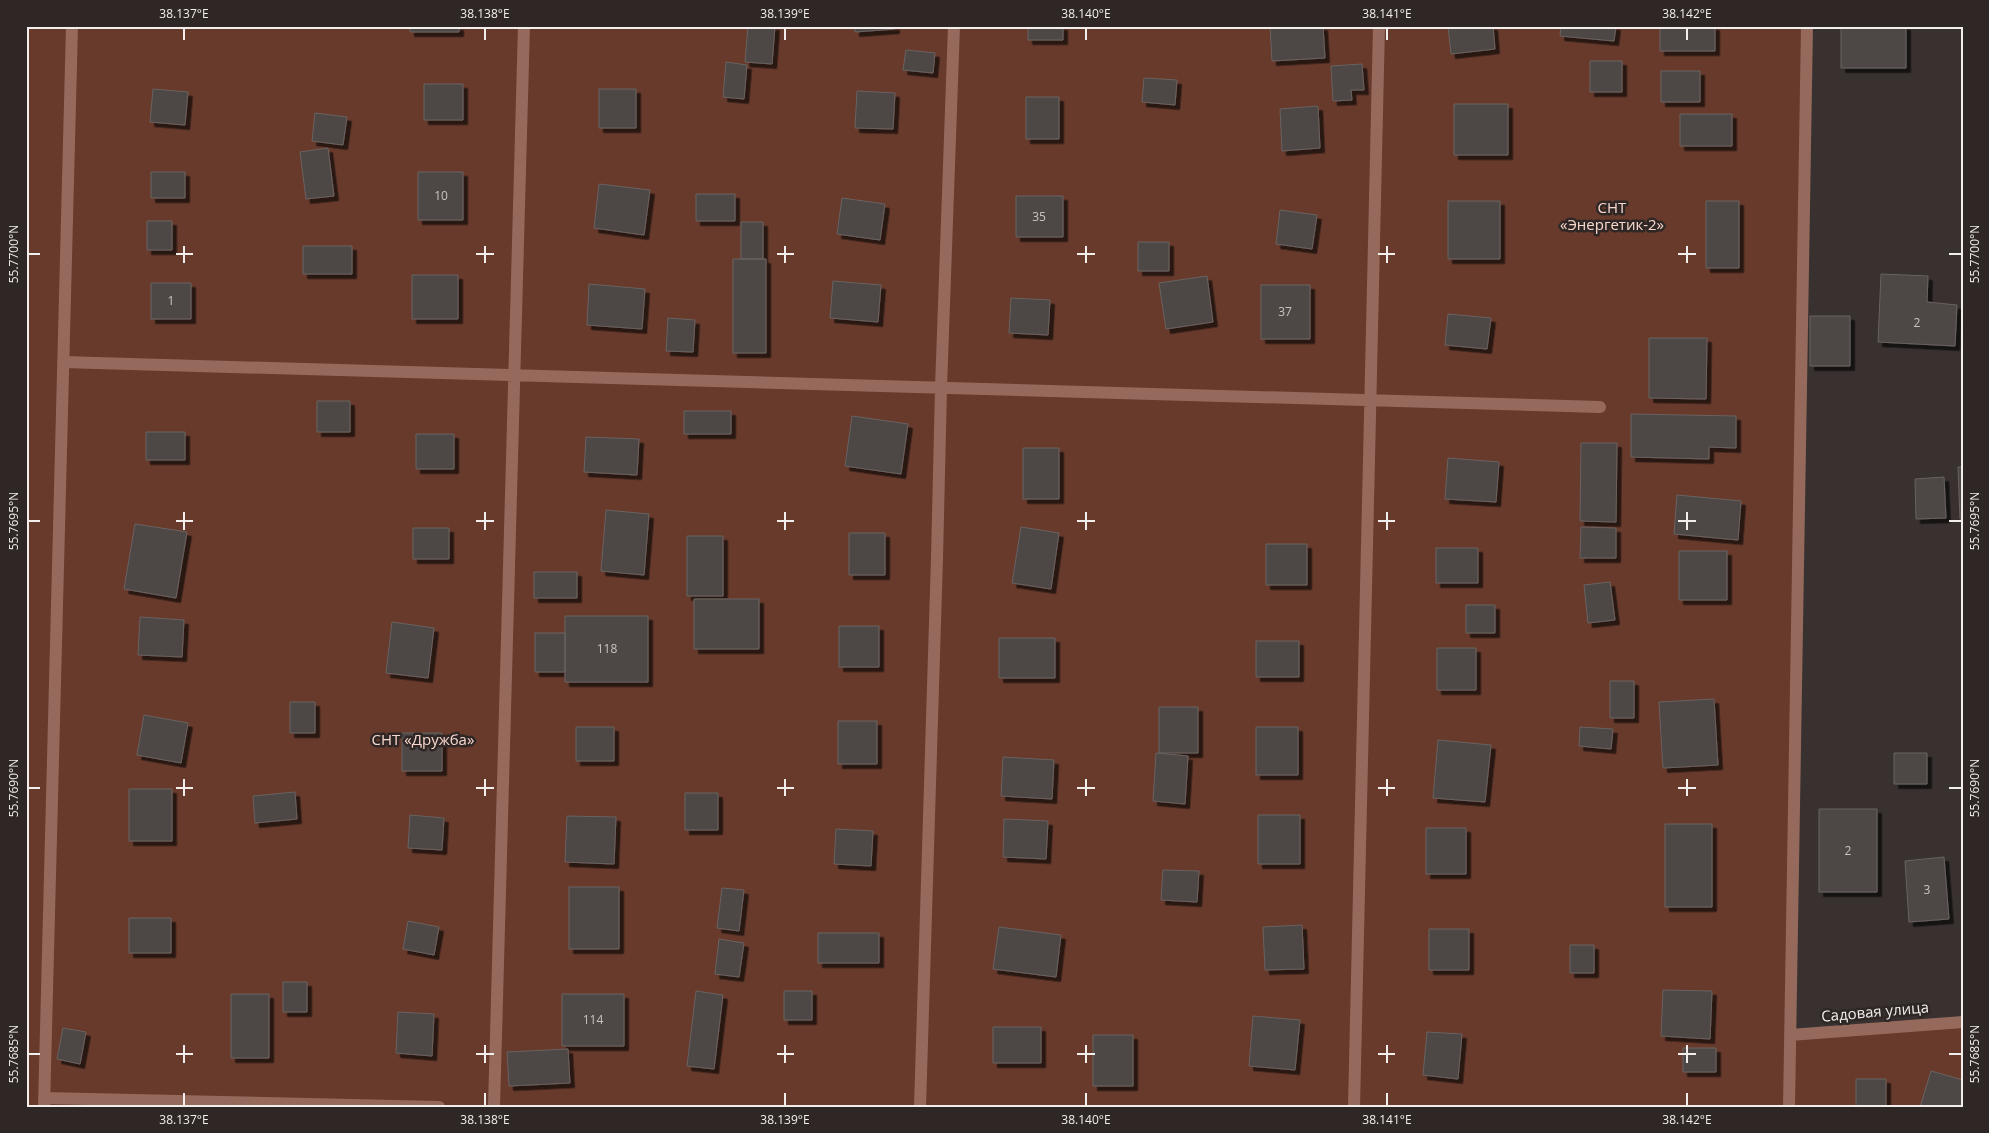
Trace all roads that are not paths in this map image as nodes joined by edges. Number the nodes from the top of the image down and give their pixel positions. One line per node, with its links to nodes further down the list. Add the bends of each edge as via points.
1 (72, 26): 6 (street)
2 (524, 26): 7 (street)
3 (954, 26): 8 (street)
4 (1379, 26): 9 (street)
5 (1807, 26): 12 (street)
6 (63, 362): 7 (street); 13 (street)
7 (514, 375): 8 (street); 15 (street)
8 (940, 388): 9 (street); 16 (street)
9 (1370, 400): 10 (street); 17 (street)
10 (1600, 407)
11 (1963, 1022): 12 (street, Садовая улица)
12 (1790, 1035): 18 (street)
13 (44, 1102): 14 (street)
14 (439, 1107)
15 (494, 1107)
16 (920, 1107)
17 (1354, 1107)
18 (1789, 1107)

